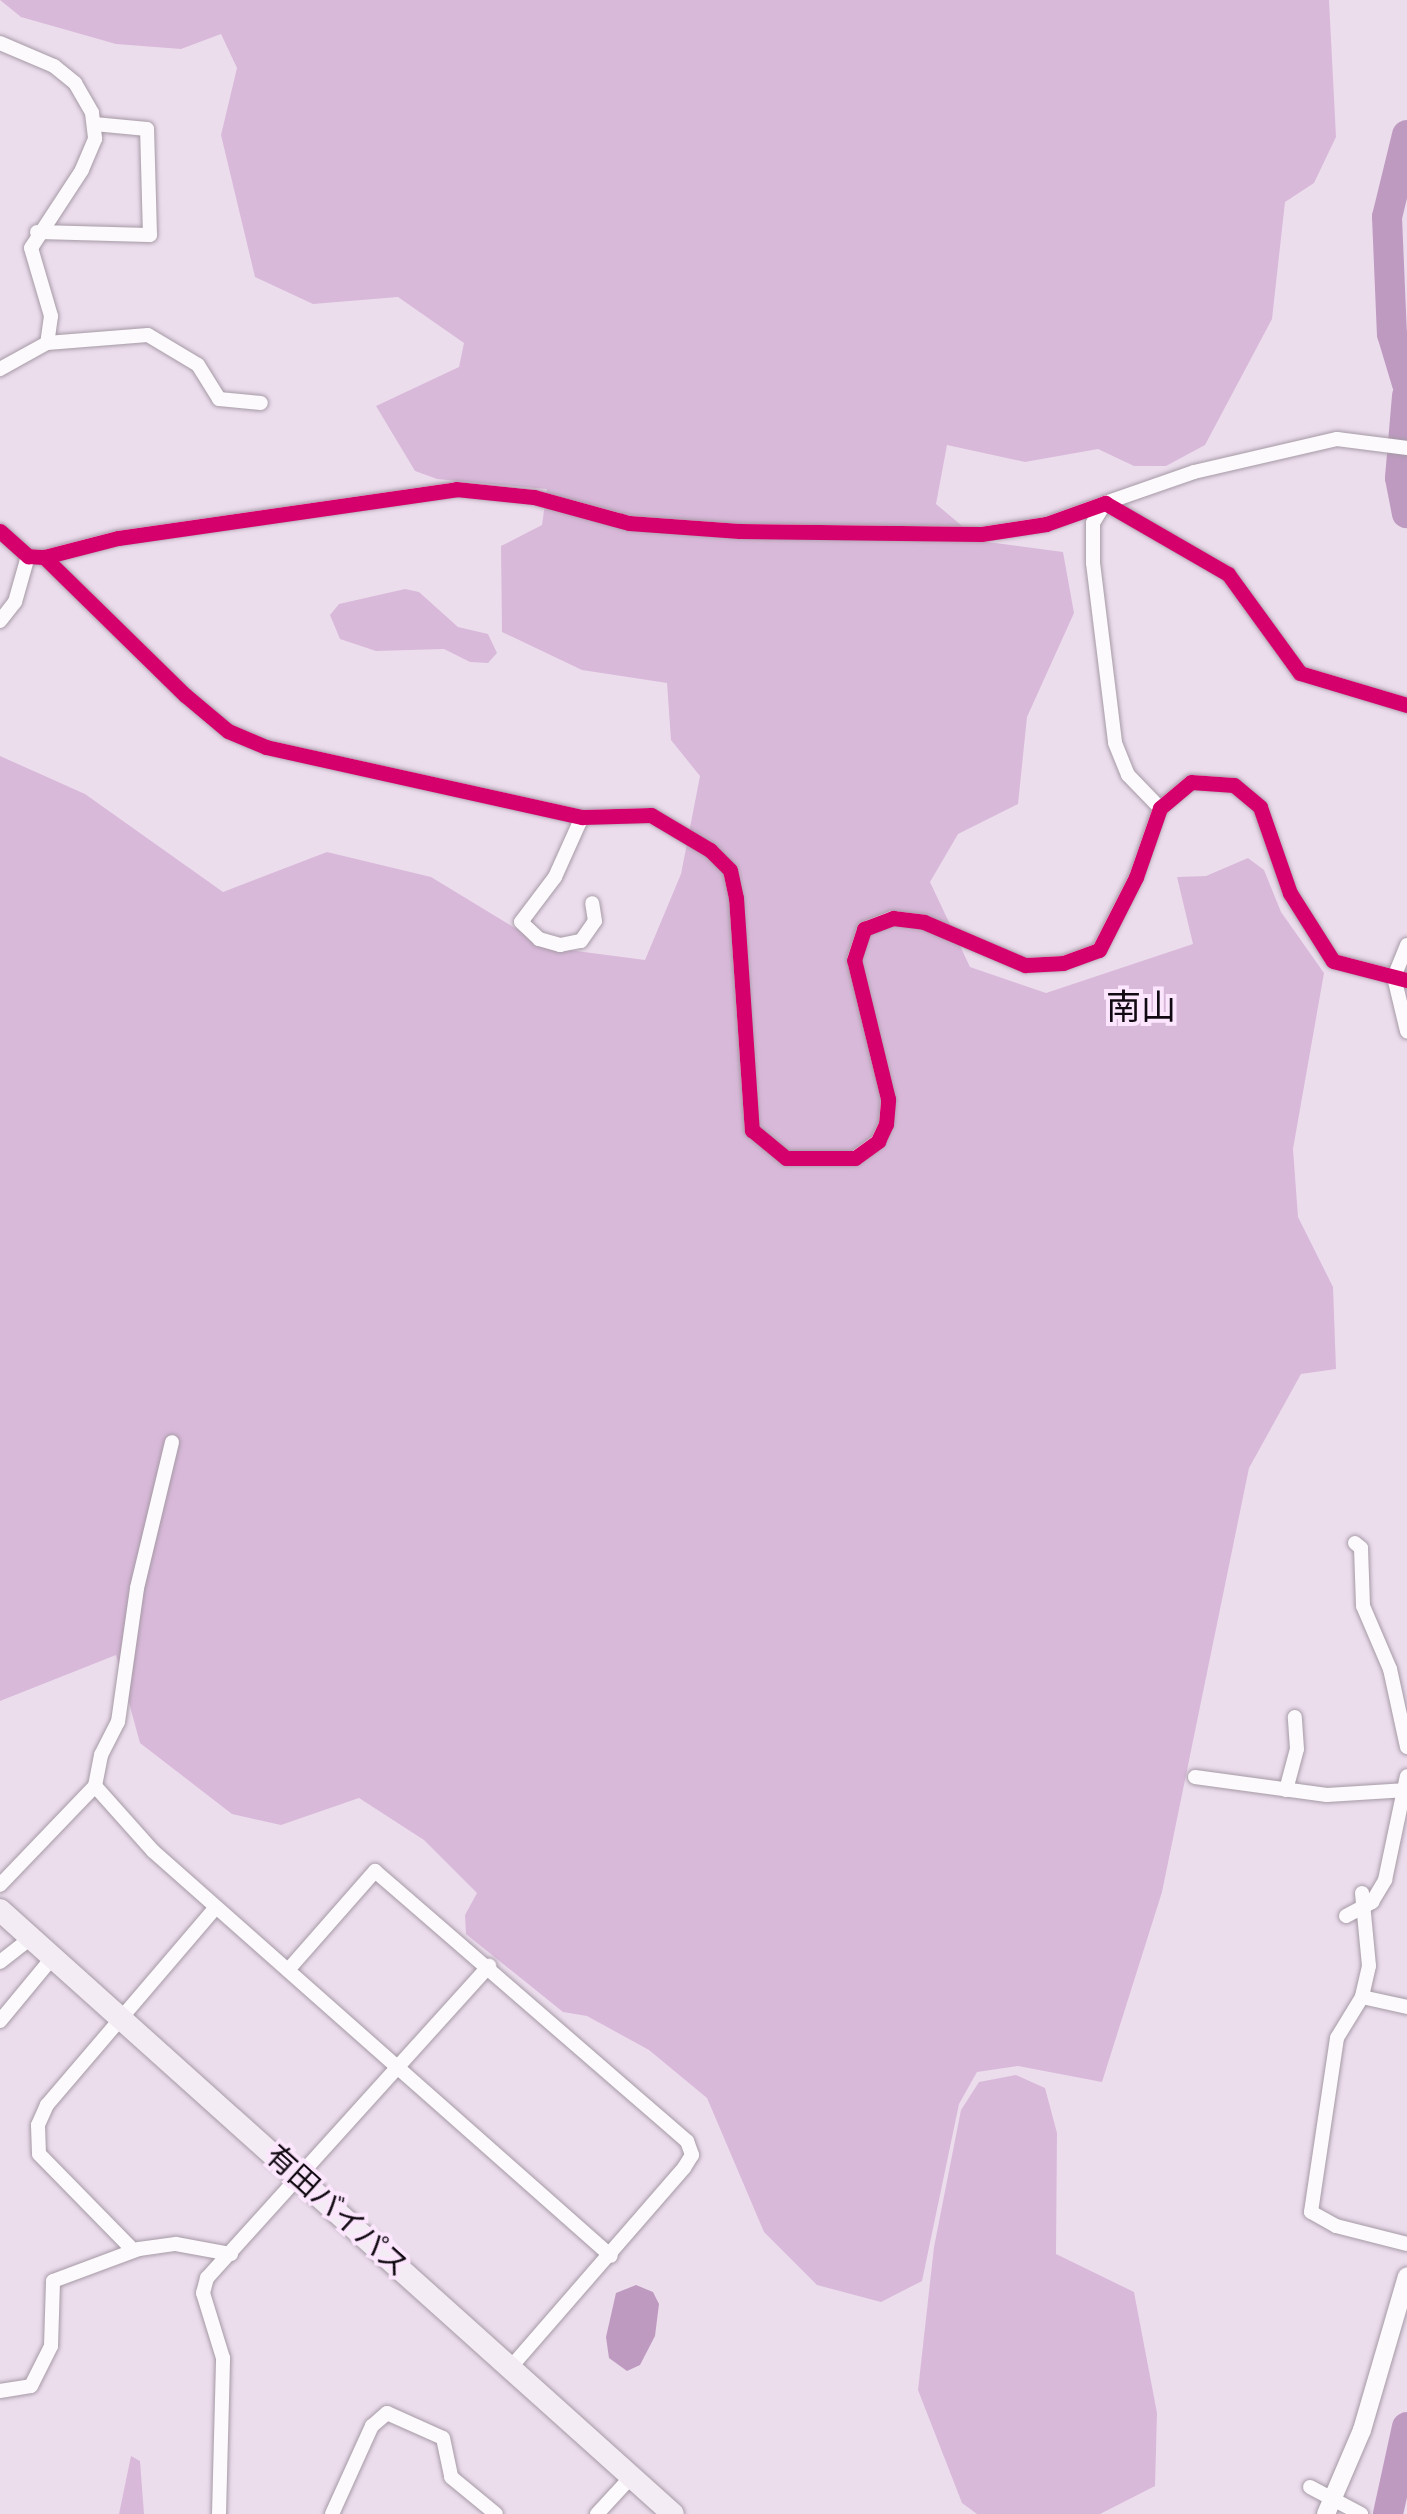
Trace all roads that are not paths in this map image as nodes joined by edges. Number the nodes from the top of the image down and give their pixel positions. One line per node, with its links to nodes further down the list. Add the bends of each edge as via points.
1 (0, 43): 2 (street, via 54,66 75,83)
2 (94, 124): 3 (street, via 82,170); 3 (street, via 147,129 150,235)
3 (37, 232): 4 (street, via 32,262 50,316)
4 (47, 342): 5 (street); 6 (street, via 148,336 198,364 219,399)
5 (0, 369)
6 (260, 403)
7 (1407, 448): 8 (street, via 1337,439 1194,472)
8 (1105, 503): 11 (street, via 1046,524 982,534 740,531 629,522 534,497 456,488 118,538); 13 (street, via 1228,574 1300,673); 14 (street, via 1093,523 1093,563 1114,742 1128,775)
9 (0, 531): 10 (street)
10 (28, 556): 11 (street); 12 (street, via 15,602)
11 (44, 557): 15 (street, via 228,731 266,748)
12 (0, 621)
13 (1407, 704)
14 (1160, 808): 15 (street, via 1136,877 1099,950 1063,963 1025,965 924,922 893,918 864,929 854,960 888,1099 886,1124 878,1141 855,1158 820,1162 786,1158 752,1130 730,870 683,829 650,815); 18 (street, via 1190,782 1221,781 1248,793 1271,828 1290,893 1334,961)
15 (582, 817): 16 (street, via 555,877 521,922 539,939 560,946 581,940 595,921)
16 (592, 902)
17 (1407, 945): 18 (street)
18 (1400, 978): 19 (street)
19 (1407, 1031)
20 (172, 1442): 26 (street, via 143,1558 118,1722)
21 (1355, 1542): 23 (street, via 1362,1548 1363,1606 1390,1669)
22 (1295, 1717): 27 (street)
23 (1407, 1747)
24 (1195, 1776): 27 (street)
25 (1406, 1785): 27 (street, via 1354,1797); 29 (street, via 1384,1880)
26 (95, 1786): 28 (street); 30 (street)
27 (1286, 1790)
28 (0, 1885)
29 (1363, 1901): 32 (street); 38 (street, via 1370,1951)
30 (216, 1907): 37 (street); 40 (street)
31 (0, 1910): 33 (highway, 有田バイパス)
32 (1346, 1916)
33 (31, 1938): 34 (highway, 有田バイパス); 35 (street)
34 (53, 1957): 40 (highway, 有田バイパス); 41 (street)
35 (0, 1962)
36 (489, 1966): 37 (street, via 375,1871); 42 (street); 47 (street, via 686,2141 692,2155)
37 (288, 1970): 42 (street)
38 (1362, 1996): 39 (street); 44 (street, via 1337,2038 1311,2212 1336,2226)
39 (1407, 2007)
40 (121, 2018): 43 (highway, 有田バイパス); 45 (street, via 47,2105 35,2141 39,2154)
41 (0, 2021)
42 (399, 2069): 43 (street); 47 (street)
43 (302, 2179): 46 (street); 49 (highway, 有田バイパス)
44 (1407, 2244)
45 (133, 2250): 46 (street, via 176,2244); 50 (street, via 53,2281 50,2346 30,2386)
46 (231, 2254): 54 (street, via 207,2278 203,2293 224,2358)
47 (611, 2256): 49 (street)
48 (1407, 2276): 53 (street)
49 (512, 2368): 51 (highway, 有田バイパス)
50 (0, 2391)
51 (631, 2477): 57 (street); 58 (highway, 有田バイパス)
52 (1310, 2487): 53 (street)
53 (1330, 2507): 59 (street)
54 (218, 2514)
55 (332, 2514): 56 (street, via 372,2426 386,2413 443,2438 451,2477)
56 (496, 2514)
57 (597, 2514)
58 (673, 2514)
59 (1361, 2514)

